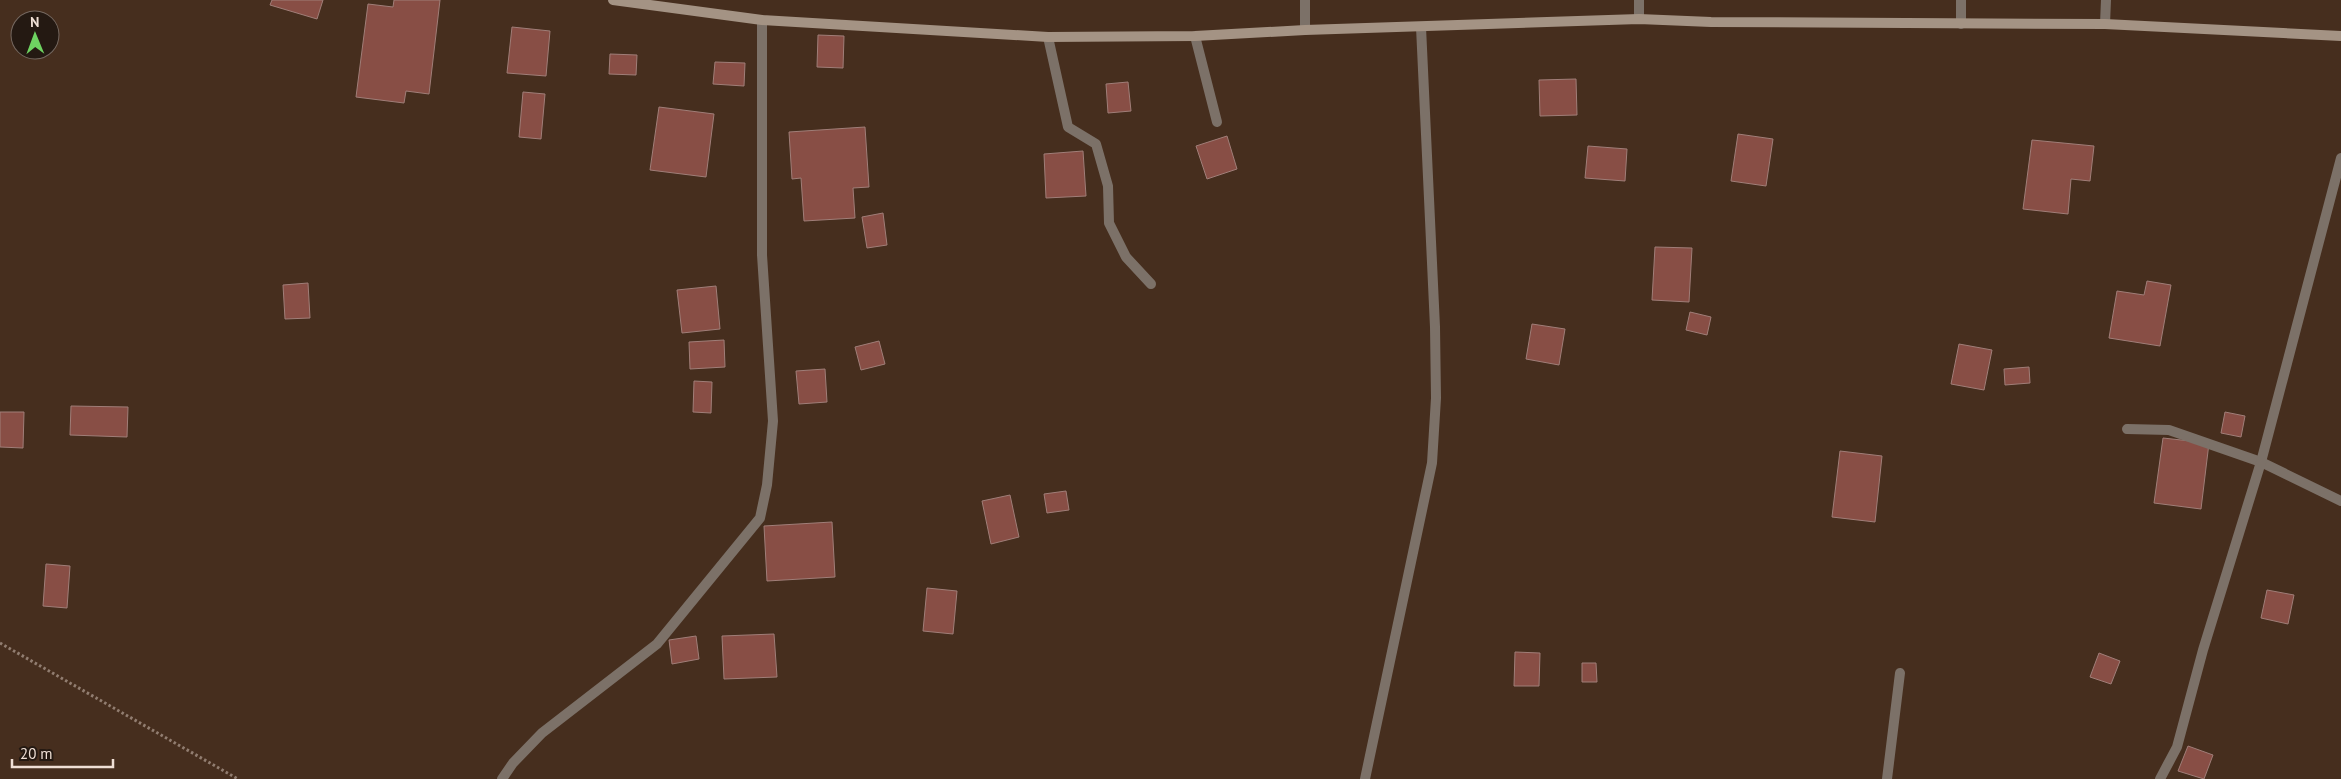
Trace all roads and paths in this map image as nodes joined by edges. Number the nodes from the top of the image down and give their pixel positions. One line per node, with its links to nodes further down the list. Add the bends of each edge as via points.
1 (613, 0): 6 (street)
2 (1305, 0): 11 (street)
3 (1639, 0): 7 (street)
4 (1961, 0): 8 (street)
5 (2106, 0): 9 (street)
6 (762, 20): 14 (street); 24 (street, via 762,255 773,421 760,518 656,644 542,733)
7 (1639, 20): 8 (street); 10 (street)
8 (1961, 24): 9 (street)
9 (2105, 24): 13 (street)
10 (1421, 27): 11 (street); 25 (street, via 1435,327 1436,398 1432,463)
11 (1305, 30): 12 (street)
12 (1195, 36): 14 (street); 15 (street)
13 (2341, 36)
14 (1048, 37): 17 (street, via 1068,128 1096,144 1108,186 1108,223 1126,257)
15 (1217, 122)
16 (2341, 158): 19 (street)
17 (1151, 284)
18 (2127, 429): 19 (street, via 2169,430)
19 (2261, 462): 20 (street); 27 (street, via 2177,747)
20 (2341, 501)
21 (0, 643): 23 (path)
22 (1900, 673): 26 (street)
23 (238, 779)
24 (502, 779)
25 (1365, 779)
26 (1887, 779)
27 (2160, 779)

